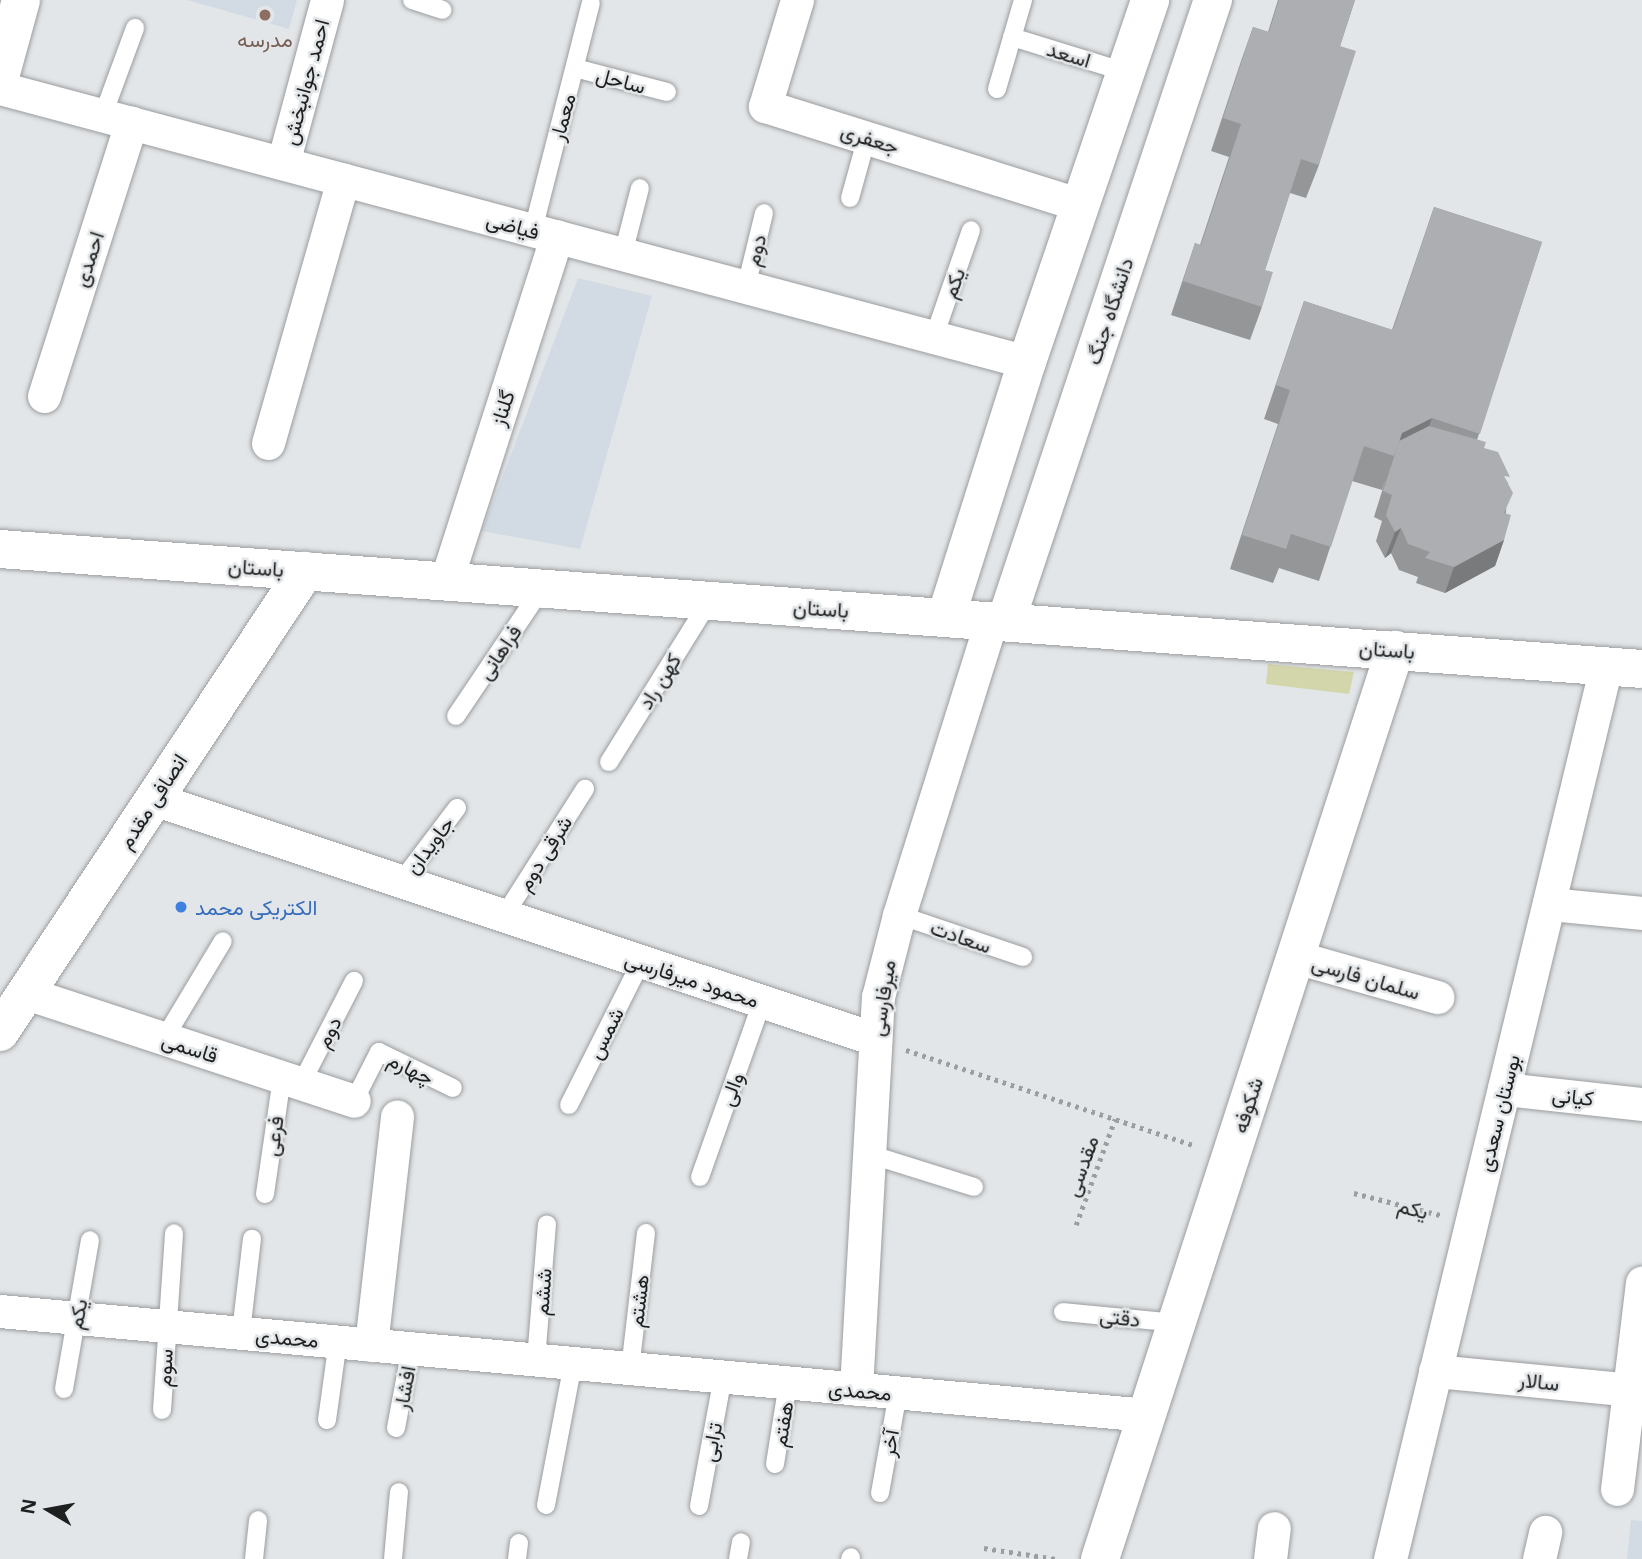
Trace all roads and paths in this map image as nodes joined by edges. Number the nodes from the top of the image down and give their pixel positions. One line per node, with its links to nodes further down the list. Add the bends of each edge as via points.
1 (21, 0): 14 (main road)
2 (327, 0): 20 (street, احمد جوانبخش)
3 (412, 0): 9 (lane)
4 (797, 0): 19 (street, جعفری, via 765,106)
5 (1023, 0): 11 (lane)
6 (1150, 0): 13 (main road)
7 (1213, 0): 40 (main road, دانشگاه جنگ)
8 (591, 3): 12 (lane, معمار)
9 (442, 10)
10 (135, 28): 18 (lane)
11 (1012, 37): 13 (lane, اسعد); 16 (lane)
12 (575, 68): 17 (lane, ساحل); 27 (lane, معمار)
13 (1125, 72): 24 (main road)
14 (0, 77)
15 (0, 88): 18 (street, فیاضی)
16 (997, 89)
17 (667, 92)
18 (117, 119): 20 (street, فیاضی); 32 (street, احمدی)
19 (867, 137): 23 (lane); 24 (street, جعفری)
20 (283, 163): 21 (street, فیاضی)
21 (343, 179): 27 (street, فیاضی); 33 (street)
22 (640, 188): 28 (lane)
23 (850, 198)
24 (1080, 205): 31 (main road)
25 (764, 213): 29 (lane, دوم)
26 (971, 230): 30 (lane, یکم)
27 (545, 233): 28 (street, فیاضی); 36 (street, گلناز)
28 (623, 254): 29 (street, فیاضی)
29 (746, 286): 30 (street, فیاضی)
30 (934, 337): 31 (street, فیاضی)
31 (1027, 362): 39 (main road)
32 (44, 396)
33 (268, 443)
34 (0, 549): 35 (main road, باستان)
35 (305, 571): 36 (main road, باستان); 46 (main road, انصافی مقدم)
36 (446, 581): 37 (main road, باستان)
37 (542, 588): 38 (main road, باستان); 43 (lane, فراهانی)
38 (710, 600): 39 (main road, باستان); 44 (lane, کهن راد)
39 (946, 617): 40 (main road, باستان)
40 (998, 621): 41 (main road, باستان); 51 (street, میرفارسی)
41 (1395, 650): 42 (main road, باستان); 55 (main road, شکوفه)
42 (1624, 667): 49 (street, بوستان سعدى)
43 (456, 716)
44 (609, 762)
45 (585, 789): 52 (lane, شرقی دوم)
46 (154, 799): 48 (street, محمود میرفارسی); 58 (main road, انصافی مقدم)
47 (457, 808): 48 (lane, جاویدان)
48 (401, 882): 52 (street, محمود میرفارسی)
49 (1549, 904): 50 (street); 66 (street, بوستان سعدى)
50 (1642, 913)
51 (899, 915): 54 (lane, سعادت); 63 (street, میرفارسی, via 878,997)
52 (504, 916): 56 (street, محمود میرفارسی)
53 (223, 941): 62 (lane)
54 (1023, 957)
55 (1296, 957): 59 (street, سلمان فارسی); 73 (main road, شکوفه)
56 (641, 962): 60 (street, محمود میرفارسی); 69 (lane, شمس)
57 (354, 981): 64 (lane, دوم)
58 (26, 993): 61 (main road, انصافی مقدم); 62 (street, قاسمی)
59 (1437, 997)
60 (762, 1002): 63 (street, محمود میرفارسی); 74 (lane, والی)
61 (0, 1032)
62 (164, 1039): 64 (street, قاسمی)
63 (875, 1039): 71 (path); 72 (street, میرفارسی)
64 (291, 1081): 67 (street, قاسمی); 77 (lane, فرعی)
65 (453, 1088): 67 (lane, چهارم, via 379,1052)
66 (1504, 1089): 68 (street, کیانی); 78 (street, بوستان سعدى)
67 (354, 1101)
68 (1642, 1104)
69 (569, 1105)
70 (397, 1116): 93 (street)
71 (1115, 1119): 73 (path); 80 (path, مقدسی)
72 (869, 1154): 75 (lane); 102 (street, میرفارسی)
73 (1230, 1157): 89 (main road, شکوفه)
74 (699, 1177)
75 (974, 1186)
76 (1354, 1193): 78 (path, یکم)
77 (265, 1194)
78 (1471, 1223): 98 (street, بوستان سعدى)
79 (547, 1224): 95 (lane, ششم)
80 (1076, 1225)
81 (174, 1233): 90 (lane)
82 (646, 1233): 97 (lane, هشتم)
83 (252, 1239): 91 (lane)
84 (90, 1240): 88 (lane, یکم)
85 (1642, 1283): 103 (street)
86 (0, 1311): 88 (street, محمدی)
87 (1063, 1311): 89 (lane, دقتی)
88 (76, 1317): 90 (street, محمدی); 101 (lane, یکم)
89 (1177, 1323): 106 (main road, شکوفه)
90 (166, 1325): 91 (street, محمدی); 105 (lane, سوم)
91 (241, 1332): 92 (street, محمدی)
92 (338, 1341): 93 (street, محمدی); 107 (lane)
93 (371, 1345): 94 (street, محمدی)
94 (411, 1348): 95 (street, محمدی); 108 (lane, افشار)
95 (537, 1360): 96 (street, محمدی)
96 (573, 1363): 97 (street, محمدی); 113 (lane)
97 (630, 1369): 99 (street, محمدی)
98 (1435, 1371): 103 (street, سالار); 121 (street, بوستان سعدى)
99 (723, 1377): 100 (street, محمدی); 114 (lane, ترابی)
100 (788, 1383): 102 (street, محمدی); 109 (lane, هفتم)
101 (64, 1389)
102 (856, 1390): 104 (street, محمدی)
103 (1635, 1391): 110 (street)
104 (898, 1393): 106 (street, محمدی); 112 (lane, آخر)
105 (162, 1410)
106 (1147, 1415): 120 (main road, شکوفه)
107 (327, 1420)
108 (396, 1428)
109 (775, 1464)
110 (1617, 1489)
111 (399, 1492): 118 (lane)
112 (880, 1493)
113 (546, 1505)
114 (699, 1506)
115 (257, 1520): 117 (lane)
116 (984, 1548): 119 (path)
117 (254, 1559)
118 (393, 1559)
119 (1056, 1559)
120 (1100, 1559)
121 (1390, 1559)

